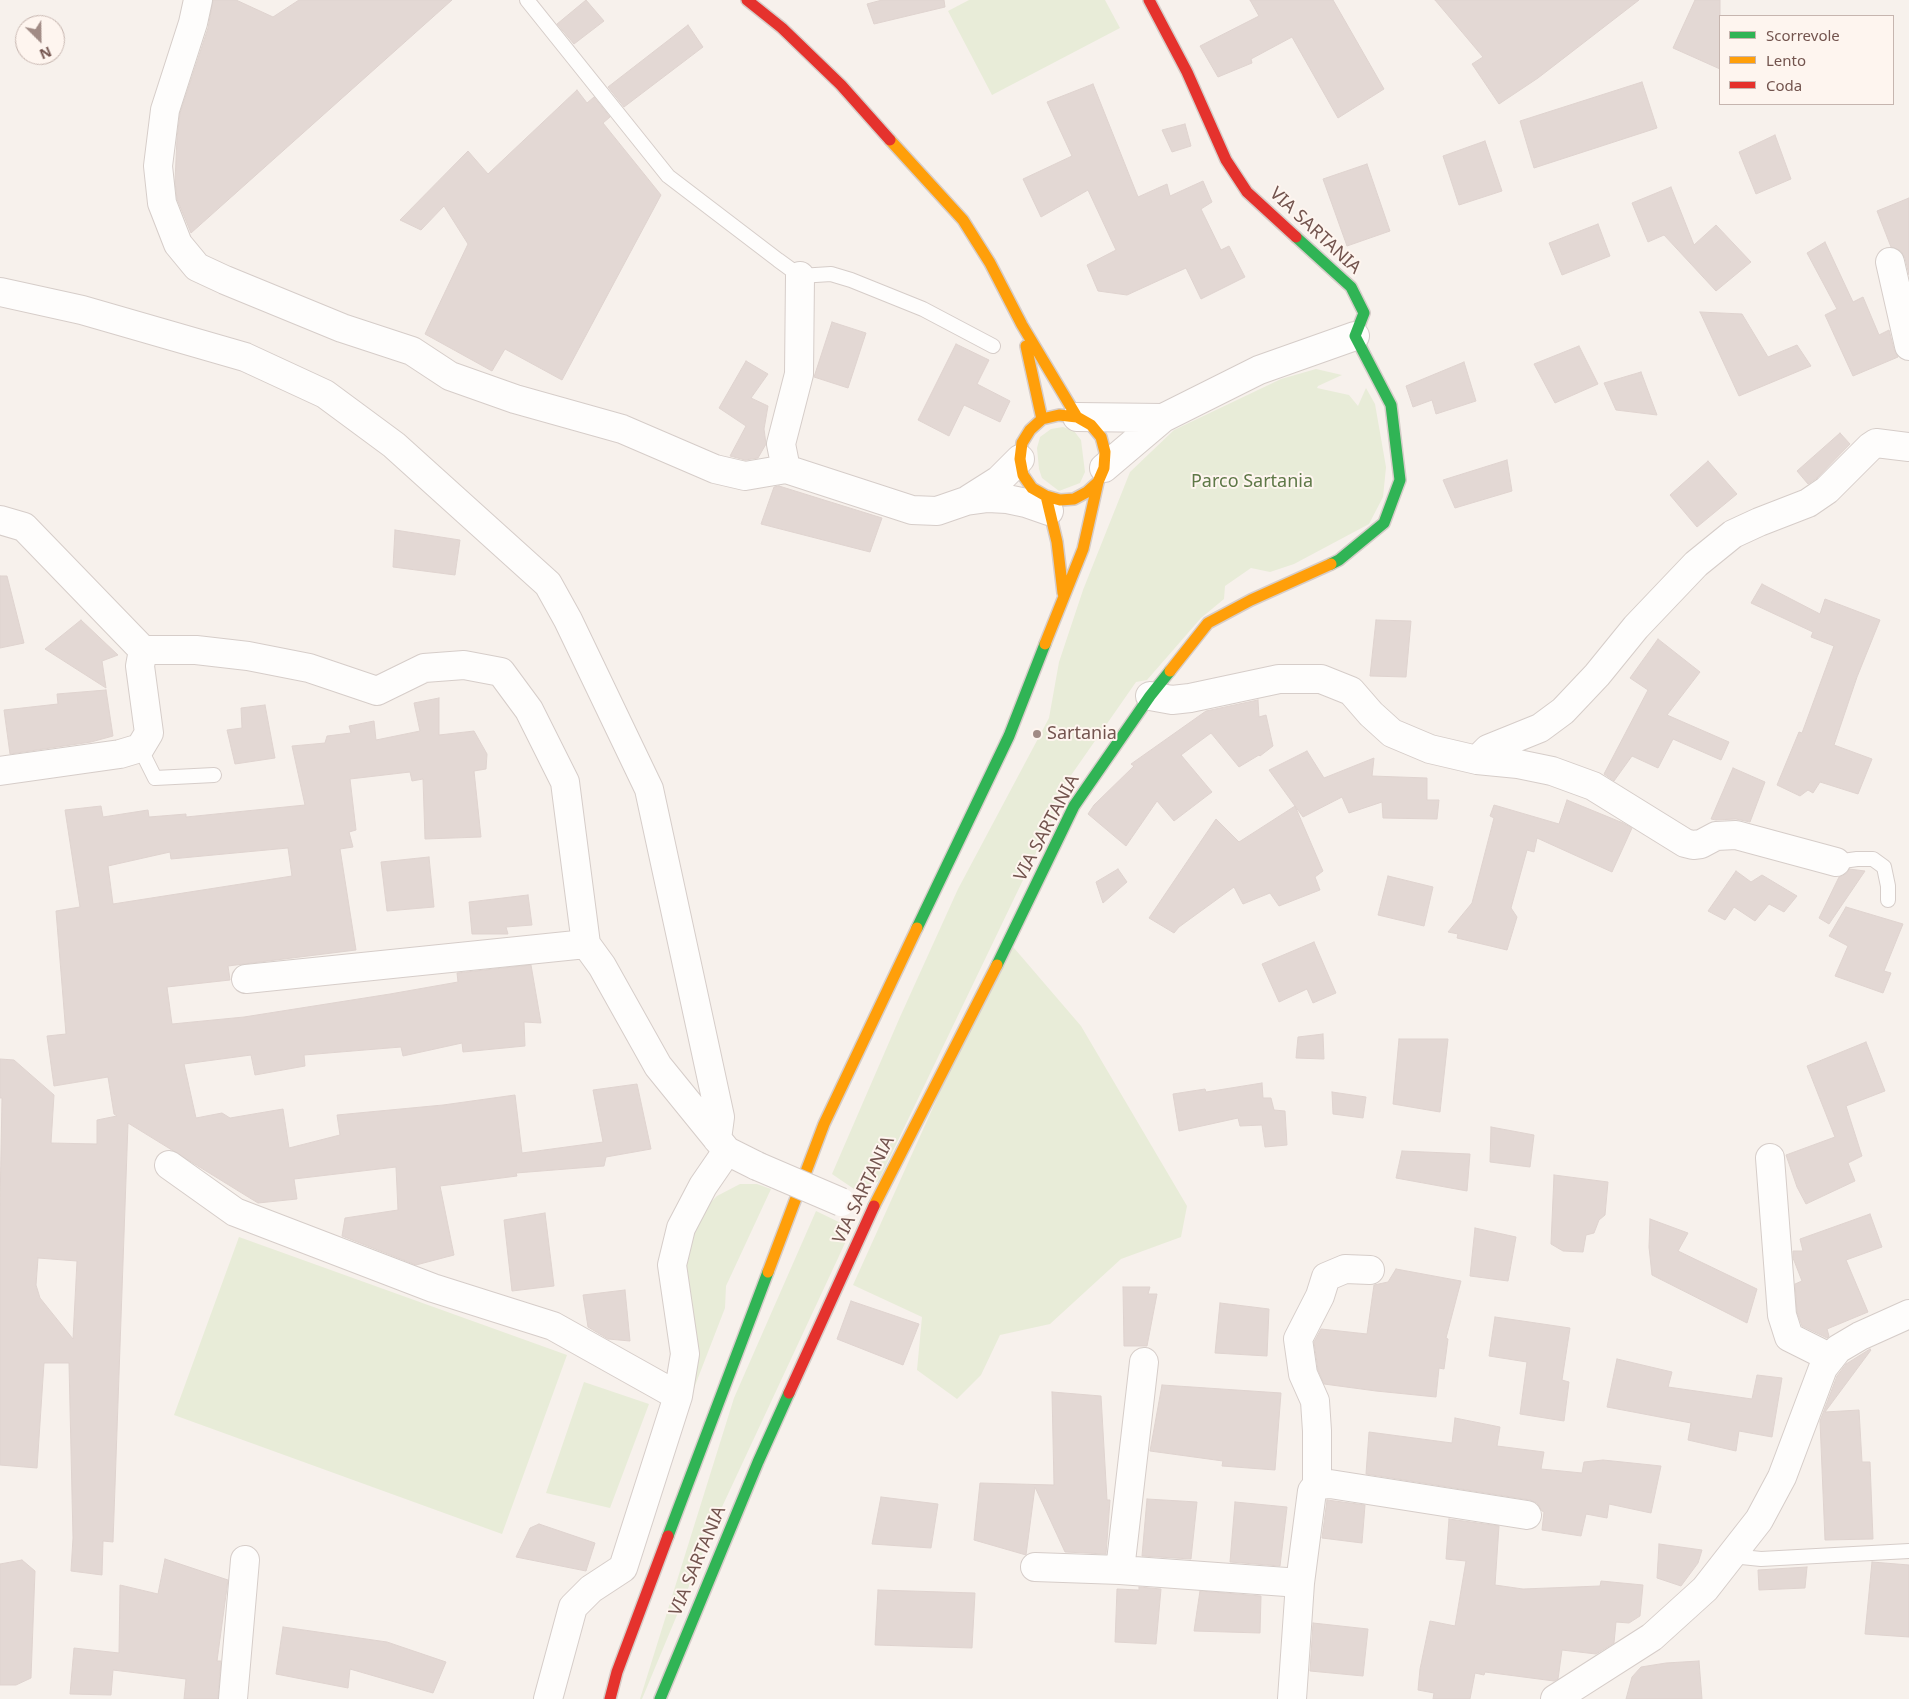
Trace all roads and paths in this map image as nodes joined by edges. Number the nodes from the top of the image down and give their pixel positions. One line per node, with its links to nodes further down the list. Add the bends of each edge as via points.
1 (198, 0): 17 (street, via 165,110 158,166 162,203 178,244 197,266 342,328 412,351 450,376 515,399 622,428 715,469 744,476)
2 (527, 0): 6 (lane, via 668,176)
3 (747, 0): 8 (street, via 782,28 841,85 963,220 990,263)
4 (1149, 0): 9 (street, VIA SARTANIA, via 1187,72 1226,160 1247,192 1351,287 1364,313)
5 (1890, 262): 11 (street)
6 (800, 276): 10 (lane, via 831,274 851,280 923,309); 17 (street, via 799,374 781,444)
7 (0, 292): 33 (street, via 82,310 245,357 325,394 394,445 548,584 649,789 720,1117)
8 (1022, 326): 12 (street); 14 (street)
9 (1355, 336): 13 (street, via 1259,370); 24 (street, VIA SARTANIA, via 1391,405 1400,480 1384,523 1339,560 1208,623)
10 (993, 346)
11 (1909, 346)
12 (1077, 417): 13 (street); 14 (street, via 1060,414); 18 (street, via 1091,425 1100,437 1105,452)
13 (1162, 418): 18 (street)
14 (1042, 419): 16 (street, via 1022,443)
15 (1909, 447): 26 (street, via 1876,443 1827,490 1808,503 1733,534 1696,564 1563,710 1540,728 1488,749)
16 (1020, 459): 19 (street, via 999,480); 20 (street, via 1023,475)
17 (786, 469): 19 (street, via 912,510 937,511)
18 (1101, 475): 20 (street, via 1087,492); 22 (street, via 1083,549)
19 (966, 501): 20 (street, via 1006,498)
20 (1047, 504): 22 (street)
21 (0, 520): 23 (street, via 24,527)
22 (1064, 597): 52 (street, via 1009,736 824,1124 617,1672)
23 (142, 650): 25 (street, via 140,666 149,733); 31 (street, via 196,650 248,656 309,668 377,692 424,668 464,665 501,672 529,710 565,782)
24 (1150, 696): 26 (street, via 1172,700 1279,679 1321,679 1350,691 1392,732 1430,748); 36 (street, VIA SARTANIA, via 1074,806 975,1010)
25 (140, 748): 27 (street, via 120,754); 28 (lane, via 155,778)
26 (1477, 760): 29 (street, via 1552,771 1593,786 1693,846 1716,836 1736,835)
27 (0, 771)
28 (214, 775)
29 (1836, 862): 30 (lane, via 1873,859 1884,867)
30 (1888, 900)
31 (586, 944): 32 (street); 33 (street, via 602,966 658,1066)
32 (246, 979)
33 (722, 1145): 36 (street, bridge, via 757,1166); 41 (street, via 681,1228 672,1265 685,1354)
34 (1770, 1158): 39 (street, via 1782,1315 1789,1338)
35 (169, 1165): 41 (street, via 235,1212 433,1288 553,1326)
36 (869, 1216): 53 (street, VIA SARTANIA, via 758,1462)
37 (1370, 1270): 42 (street, via 1345,1269 1326,1277 1298,1339 1303,1374 1314,1401)
38 (1909, 1314): 39 (street, via 1860,1336 1838,1349)
39 (1831, 1358): 45 (street, via 1823,1368 1782,1477 1759,1520)
40 (1144, 1362): 48 (street)
41 (678, 1396): 51 (street, via 623,1568 573,1607)
42 (1317, 1485): 43 (street, via 1330,1484); 49 (street, via 1312,1491)
43 (1527, 1515)
44 (1909, 1551): 45 (lane, via 1760,1560)
45 (1732, 1556): 55 (street, via 1705,1589 1652,1637)
46 (245, 1560): 50 (street)
47 (1036, 1567): 48 (street)
48 (1120, 1570): 49 (street)
49 (1300, 1583): 54 (street)
50 (233, 1699)
51 (548, 1699)
52 (610, 1699)
53 (660, 1699)
54 (1292, 1699)
55 (1555, 1699)

